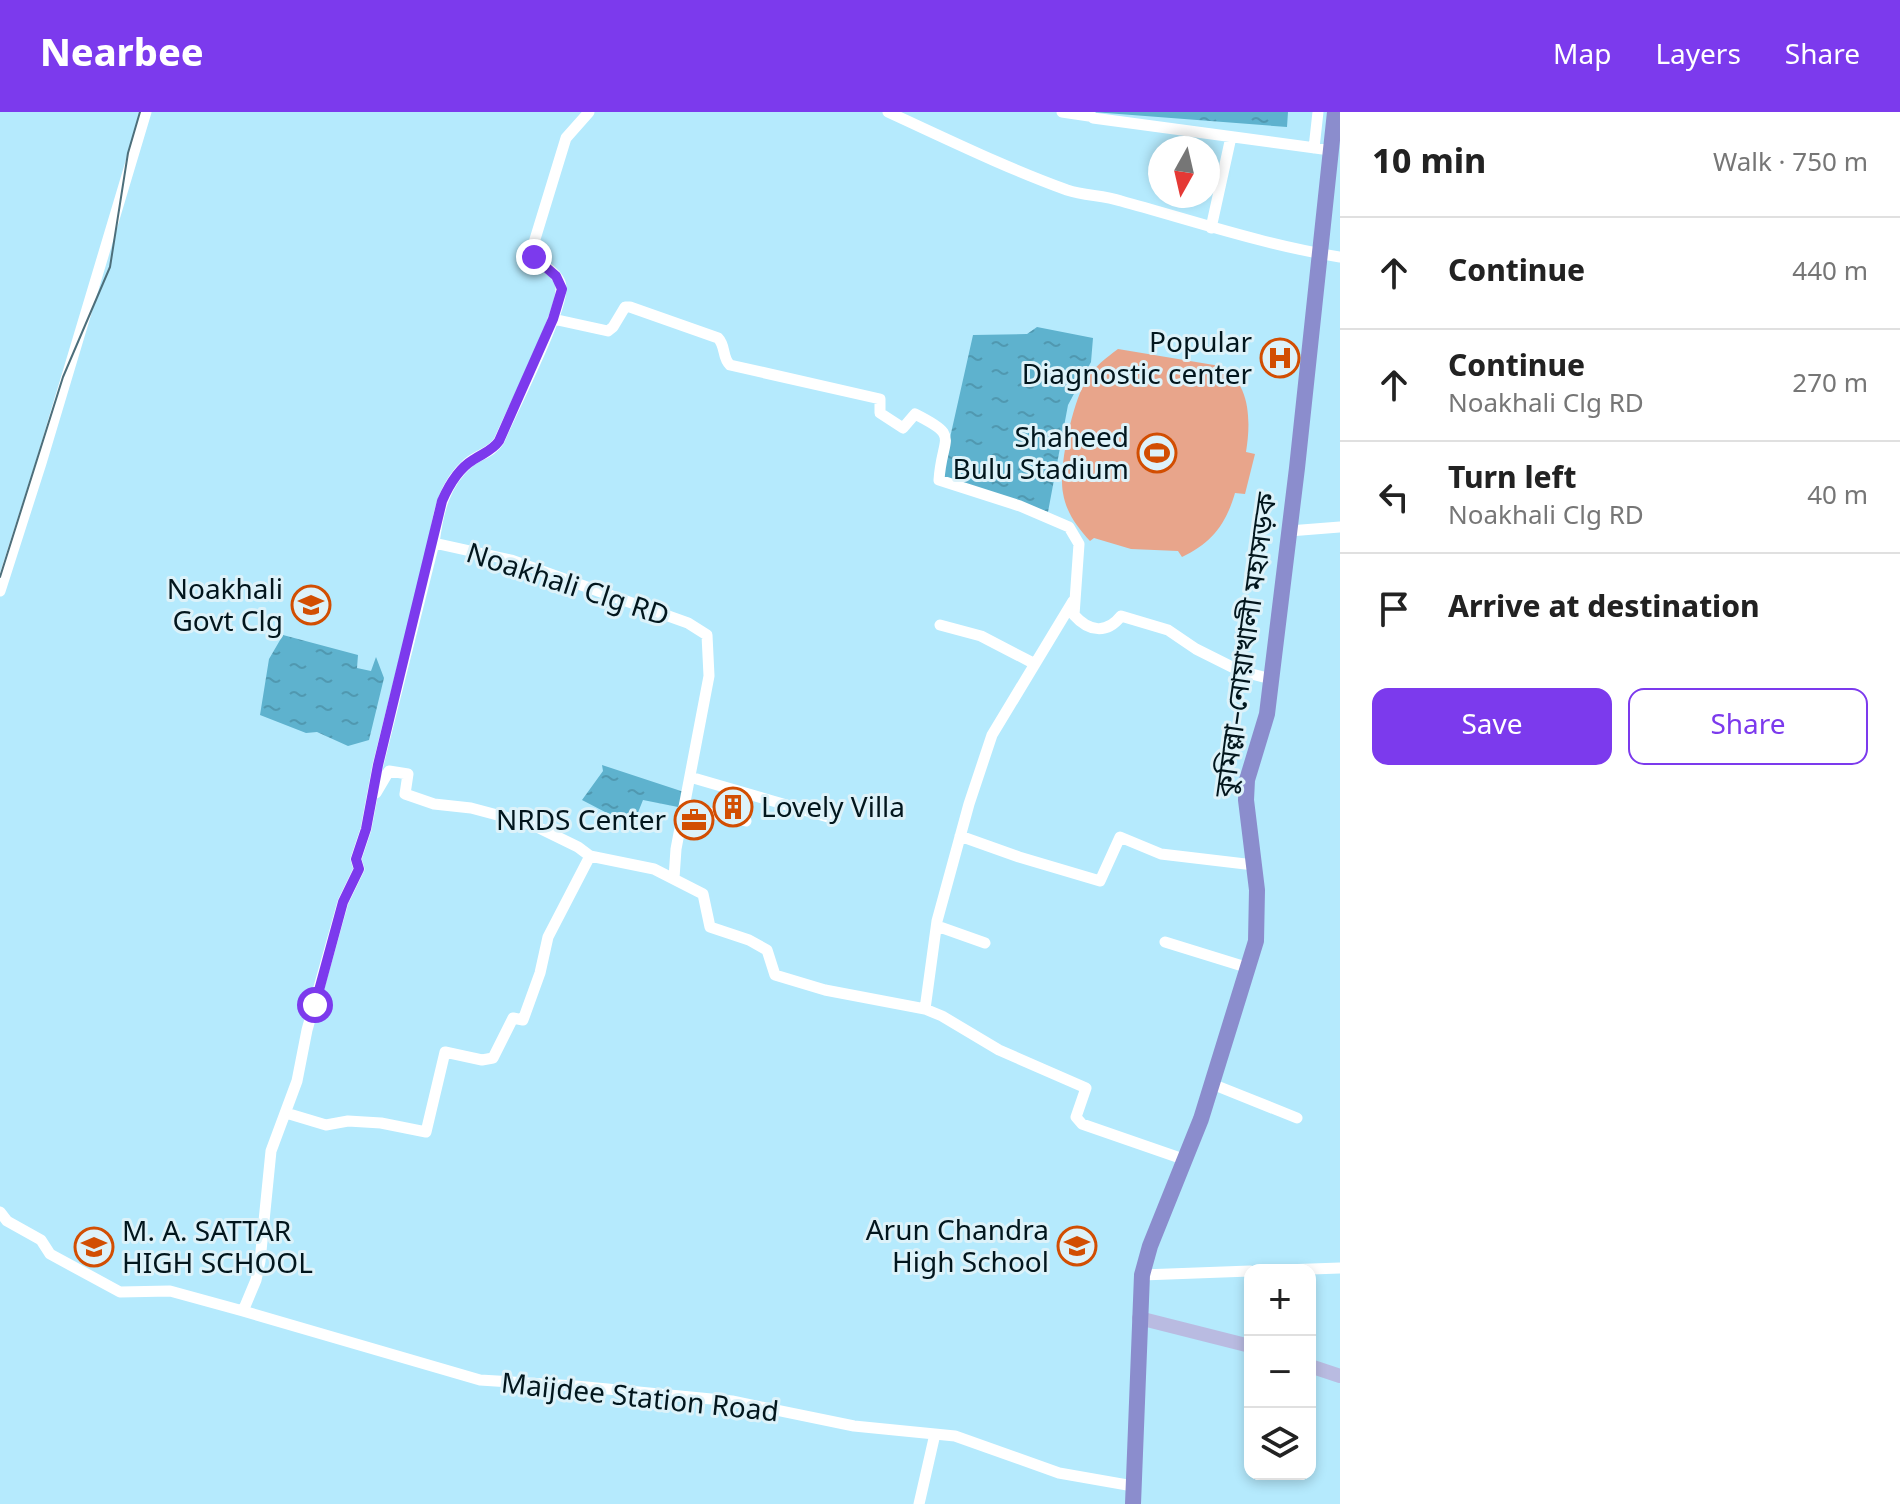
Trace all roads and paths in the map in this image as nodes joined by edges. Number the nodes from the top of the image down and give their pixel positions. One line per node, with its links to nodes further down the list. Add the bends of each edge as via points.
1 (146, 112): 17 (street)
2 (589, 112): 13 (street, Noakhali Clg RD, via 566,138 532,249 560,281)
3 (888, 112): 10 (street, via 1067,190)
4 (1062, 112): 7 (street)
5 (1318, 112): 9 (street)
6 (1335, 112): 9 (highway, কুমিল্লা–নোয়াখালী মহাসড়ক)
7 (1089, 114): 8 (street)
8 (1231, 137): 9 (street); 10 (street)
9 (1322, 149): 11 (highway, কুমিল্লা–নোয়াখালী মহাসড়ক)
10 (1211, 228): 11 (street)
11 (1320, 254): 12 (street); 15 (highway, কুমিল্লা–নোয়াখালী মহাসড়ক)
12 (1340, 257)
13 (553, 319): 16 (street, Noakhali Clg RD, via 499,441 450,483); 18 (street, via 608,331 630,307 718,338 727,363 880,399 880,413 903,428 915,414 941,427 946,438 939,480 1069,527 1079,544)
14 (1340, 527): 15 (street)
15 (1289, 531): 21 (highway, কুমিল্লা–নোয়াখালী মহাসড়ক)
16 (434, 543): 22 (street, Noakhali Clg RD, via 511,560 702,630 707,635 709,676); 23 (street)
17 (0, 591)
18 (1075, 597): 20 (street); 21 (street, via 1074,615 1081,623 1105,629 1121,616 1168,630 1240,671)
19 (940, 625): 20 (street, via 981,636)
20 (1035, 664): 27 (street, via 992,735)
21 (1271, 679): 29 (highway, কুমিল্লা–নোয়াখালী মহাসড়ক, via 1267,714 1247,780)
22 (690, 777): 24 (street, Noakhali Clg RD); 25 (street)
23 (372, 801): 28 (street, via 389,771 408,774 405,794 531,824); 37 (street, via 356,859 359,869 343,902)
24 (684, 807): 26 (street); 30 (street, Noakhali Clg RD)
25 (835, 819)
26 (746, 821)
27 (960, 836): 29 (street, via 1100,881 1120,837 1161,854); 31 (street)
28 (590, 856): 30 (street); 37 (street, via 548,937 523,1020 513,1018 493,1058 445,1052 426,1132 381,1123 326,1125)
29 (1254, 865): 34 (highway, কুমিল্লা–নোয়াখালী মহাসড়ক, via 1257,927)
30 (674, 878): 35 (street, via 703,894 710,927 767,950 775,975)
31 (937, 926): 33 (street); 35 (street)
32 (1165, 942): 34 (street)
33 (985, 943)
34 (1249, 968): 36 (highway, কুমিল্লা–নোয়াখালী মহাসড়ক)
35 (925, 1009): 39 (street, via 999,1050 1086,1088 1076,1117 1082,1124)
36 (1212, 1084): 38 (street); 39 (highway, কুমিল্লা–নোয়াখালী মহাসড়ক)
37 (286, 1113): 45 (street, via 268,1164 264,1240)
38 (1297, 1118)
39 (1183, 1159): 44 (highway, কুমিল্লা–নোয়াখালী মহাসড়ক)
40 (0, 1212): 45 (street, Maijdee Station Road, via 41,1240 50,1254 120,1292 170,1291)
41 (1340, 1268): 42 (street)
42 (1316, 1269)
43 (1244, 1271): 44 (street)
44 (1142, 1275): 46 (highway, কুমিল্লা–নোয়াখালী মহাসড়ক)
45 (243, 1311): 50 (street, Maijdee Station Road, via 480,1380 732,1401 854,1426)
46 (1139, 1318): 47 (main road); 51 (highway, কুমিল্লা–নোয়াখালী মহাসড়ক)
47 (1244, 1344)
48 (1316, 1368): 49 (main road)
49 (1340, 1376)
50 (935, 1434): 51 (street, Maijdee Station Road, via 955,1436 1059,1473); 52 (street)
51 (1133, 1486): 53 (highway, কুমিল্লা–নোয়াখালী মহাসড়ক)
52 (919, 1504)
53 (1133, 1504)

